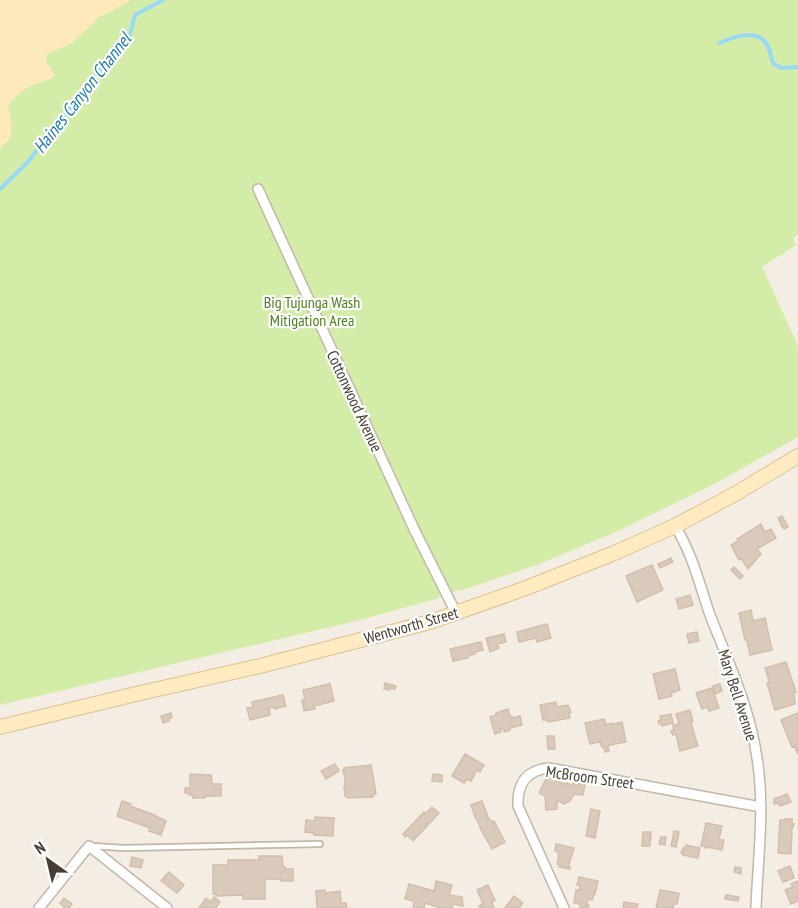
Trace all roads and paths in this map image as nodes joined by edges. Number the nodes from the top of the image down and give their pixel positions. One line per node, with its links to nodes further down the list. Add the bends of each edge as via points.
1 (258, 189): 4 (street, Cottonwood Avenue)
2 (798, 456): 3 (main road, Wentworth Street)
3 (675, 526): 4 (main road, Wentworth Street); 6 (street, Mary Bell Avenue, via 688,551 748,715)
4 (456, 613): 5 (main road, Wentworth Street, via 260,666)
5 (0, 727)
6 (761, 807): 11 (street, McBroom Street, via 549,768 532,773 520,787 518,806); 12 (street, Mary Bell Avenue)
7 (320, 844): 8 (lane)
8 (89, 846): 9 (street); 10 (street)
9 (39, 908)
10 (167, 908)
11 (564, 908)
12 (756, 908)

